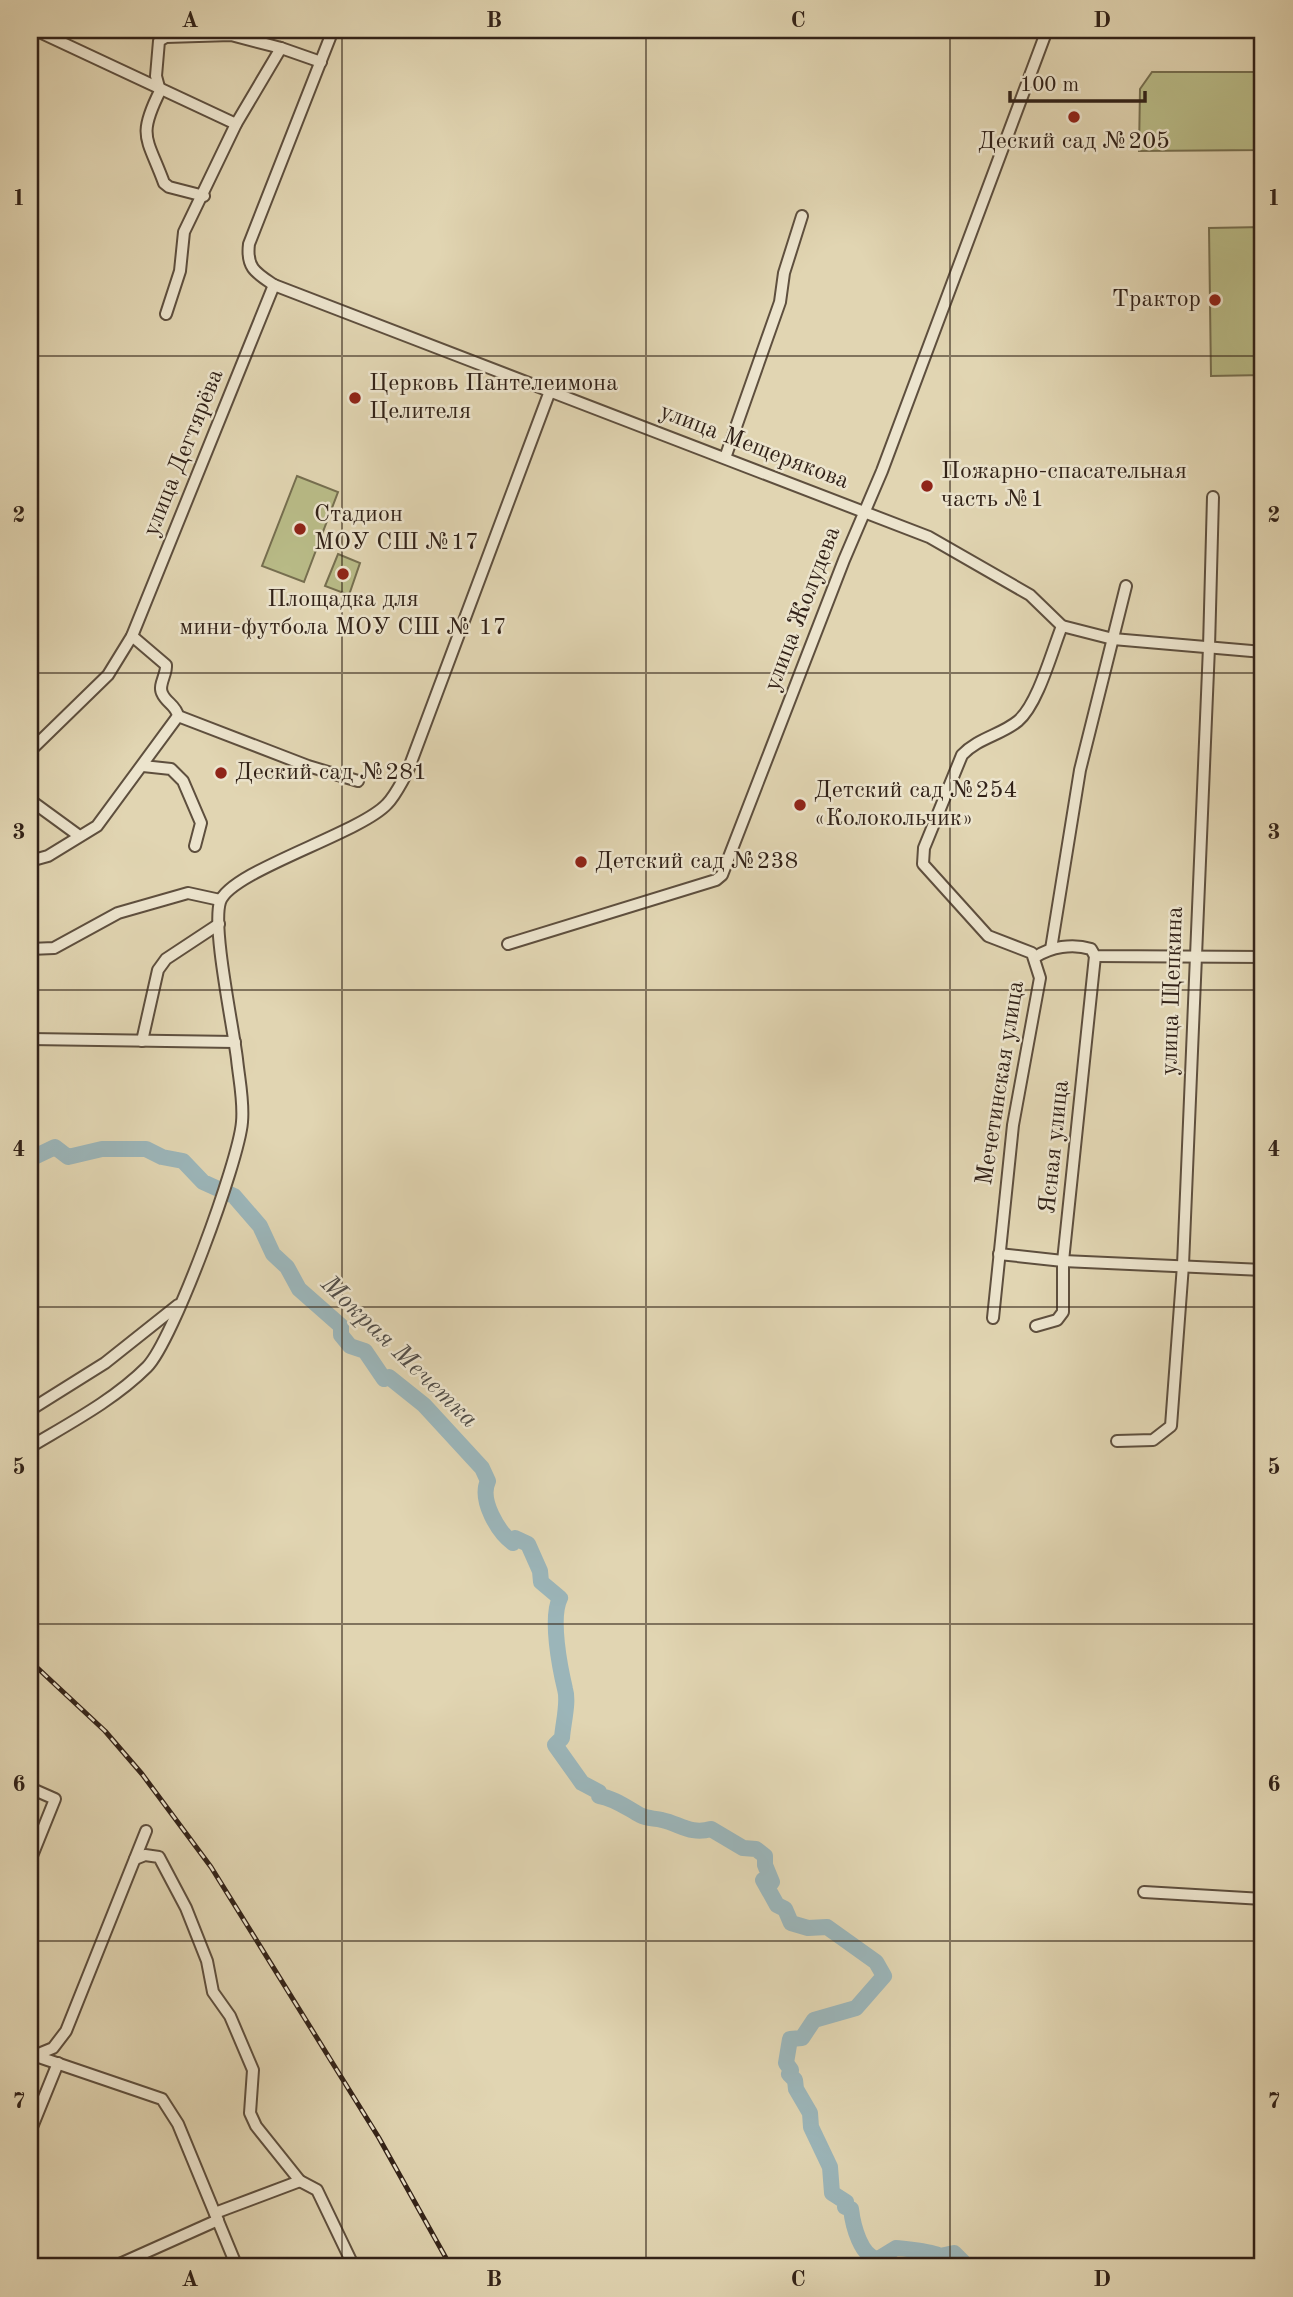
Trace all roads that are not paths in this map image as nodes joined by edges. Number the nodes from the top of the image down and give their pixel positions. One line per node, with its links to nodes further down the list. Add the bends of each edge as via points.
1 (35, 30): 6 (street)
2 (333, 30): 5 (street)
3 (1047, 30): 15 (street, улица Жолудева)
4 (281, 48): 5 (street); 6 (street, via 231,36 166,37 157,45); 7 (street)
5 (321, 62): 10 (street, улица Мещерякова, via 249,244 251,270)
6 (160, 91): 7 (street); 8 (street, via 145,131 164,183)
7 (236, 124): 8 (street)
8 (204, 196): 11 (street, via 184,232 180,271)
9 (802, 216): 13 (street, via 780,302)
10 (274, 285): 12 (street, улица Мещерякова); 18 (street, улица Дегтярёва)
11 (166, 314)
12 (550, 391): 13 (street, улица Мещерякова); 30 (street, via 407,773 387,804 248,878)
13 (725, 458): 15 (street, улица Мещерякова)
14 (1213, 497): 20 (street, улица Щепкина)
15 (865, 511): 17 (street, улица Мещерякова, via 929,537 991,570 1030,595); 32 (street, улица Жолудева, via 719,878)
16 (1126, 586): 19 (street)
17 (1062, 626): 19 (street, улица Мещерякова); 37 (street, Мечетинская улица, via 1021,719 973,744 962,755 923,856 923,864 988,936)
18 (132, 636): 22 (street, via 166,665 162,695); 23 (street, улица Дегтярёва, via 108,675)
19 (1112, 639): 20 (street, улица Мещерякова); 34 (street, via 1080,770)
20 (1209, 647): 21 (street, улица Мещерякова); 35 (street, улица Щепкина)
21 (1263, 652)
22 (178, 716): 24 (street); 25 (street)
23 (30, 751)
24 (142, 766): 27 (street, via 97,826); 28 (street, via 171,769 183,781 201,823)
25 (358, 781)
26 (30, 800): 27 (street)
27 (78, 835): 29 (street, via 48,856)
28 (195, 846)
29 (30, 861)
30 (220, 900): 31 (street); 33 (street, via 188,893 118,913 54,948)
31 (219, 924): 40 (street, via 166,959 158,970); 41 (street)
32 (508, 944)
33 (30, 949)
34 (1051, 949): 36 (street, via 1080,946 1091,949); 37 (street)
35 (1195, 955): 36 (street); 38 (street); 44 (street, улица Щепкина)
36 (1095, 956): 43 (street, Ясная улица)
37 (1035, 957): 42 (street, Мечетинская улица, via 1040,978 1013,1125)
38 (1263, 957)
39 (30, 1039): 40 (street)
40 (142, 1041): 41 (street)
41 (235, 1042): 46 (street, via 243,1120 230,1171)
42 (999, 1254): 43 (street); 47 (street, Мечетинская улица)
43 (1063, 1261): 44 (street); 48 (street, Ясная улица, via 1063,1312 1057,1320)
44 (1183, 1265): 45 (street); 50 (street, улица Щепкина, via 1171,1426 1153,1440)
45 (1263, 1270)
46 (180, 1303): 49 (street, via 105,1363); 51 (street, via 149,1366 96,1408)
47 (993, 1318)
48 (1036, 1326)
49 (30, 1410)
50 (1116, 1441)
51 (30, 1447)
52 (30, 1788): 55 (street, via 55,1799)
53 (146, 1831): 54 (street)
54 (135, 1859): 58 (street, via 66,2031 53,2048); 61 (street, via 159,1857 186,1908 213,1992 230,2016 253,2070 250,2113)
55 (30, 1861)
56 (1144, 1892): 57 (street)
57 (1263, 1899)
58 (32, 2055): 59 (street)
59 (58, 2063): 60 (street); 62 (street, via 162,2099 178,2124)
60 (30, 2132)
61 (300, 2181): 62 (street); 67 (street, via 317,2190)
62 (217, 2216): 63 (street); 66 (street)
63 (138, 2256): 64 (street); 65 (street)
64 (113, 2267)
65 (143, 2267)
66 (237, 2267)
67 (354, 2267)

